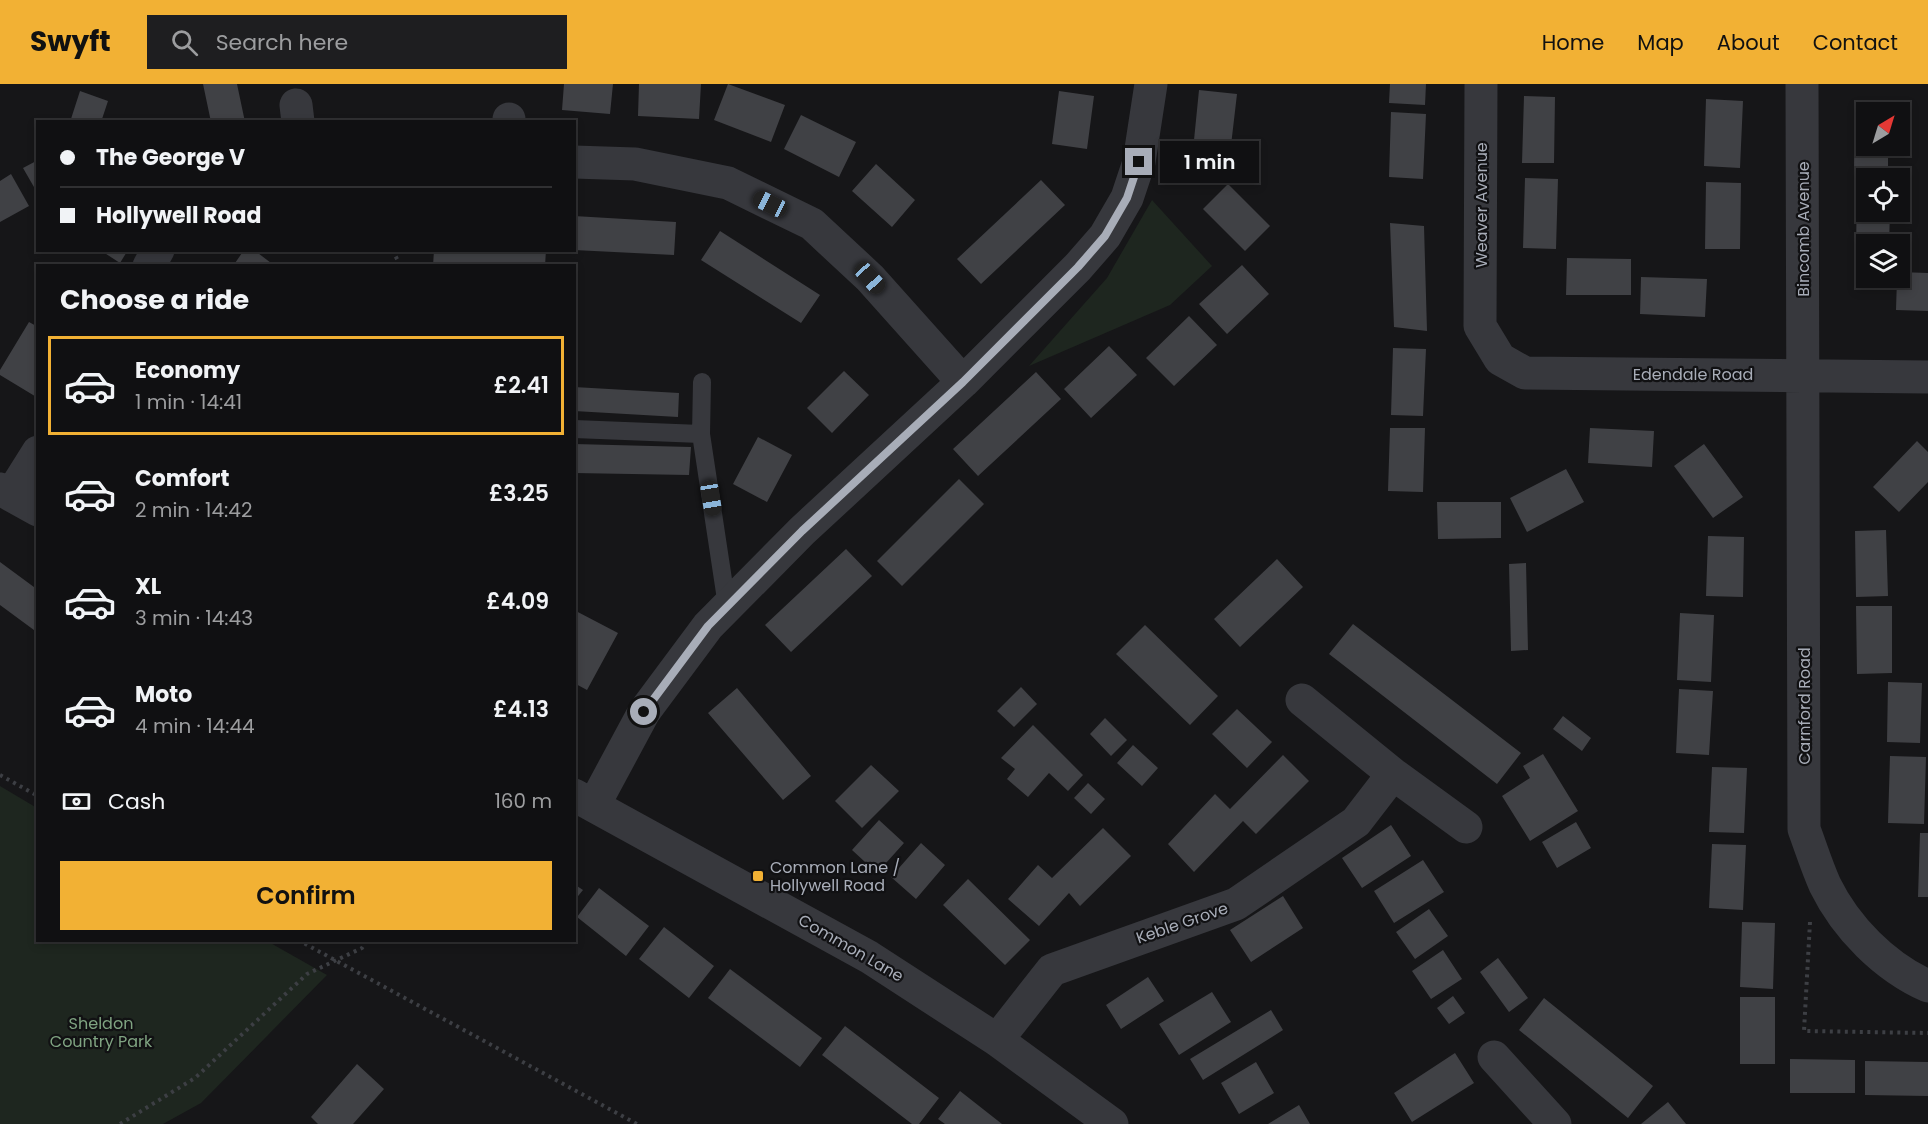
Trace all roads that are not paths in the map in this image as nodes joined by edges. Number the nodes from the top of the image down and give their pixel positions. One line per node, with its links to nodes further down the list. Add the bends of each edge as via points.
1 (1151, 84): 9 (street, via 1139,162 1127,198 1105,236)
2 (1481, 84): 5 (street, Weaver Avenue)
3 (1802, 84): 6 (street, Bincomb Avenue)
4 (576, 162): 9 (street, via 635,164 728,183 812,224 870,278)
5 (1480, 326): 6 (street, Edendale Road, via 1500,359 1525,373)
6 (1804, 375): 7 (street, Edendale Road); 19 (street, Carnford Road, via 1804,829 1825,885 1841,913 1864,941 1909,978)
7 (1928, 377)
8 (702, 382): 11 (lane)
9 (963, 382): 14 (street)
10 (576, 429): 11 (lane)
11 (701, 434): 14 (lane)
12 (36, 456): 13 (street)
13 (16, 498)
14 (727, 606): 17 (street, via 644,712)
15 (1302, 700): 16 (street)
16 (1393, 774): 18 (street); 20 (street, Keble Grove, via 1356,822 1236,904 1052,970)
17 (584, 800): 20 (street, Common Lane, via 869,957)
18 (1466, 827)
19 (1928, 986)
20 (997, 1040): 22 (street, Common Lane)
21 (1494, 1057): 23 (street)
22 (1112, 1124)
23 (1555, 1124)

